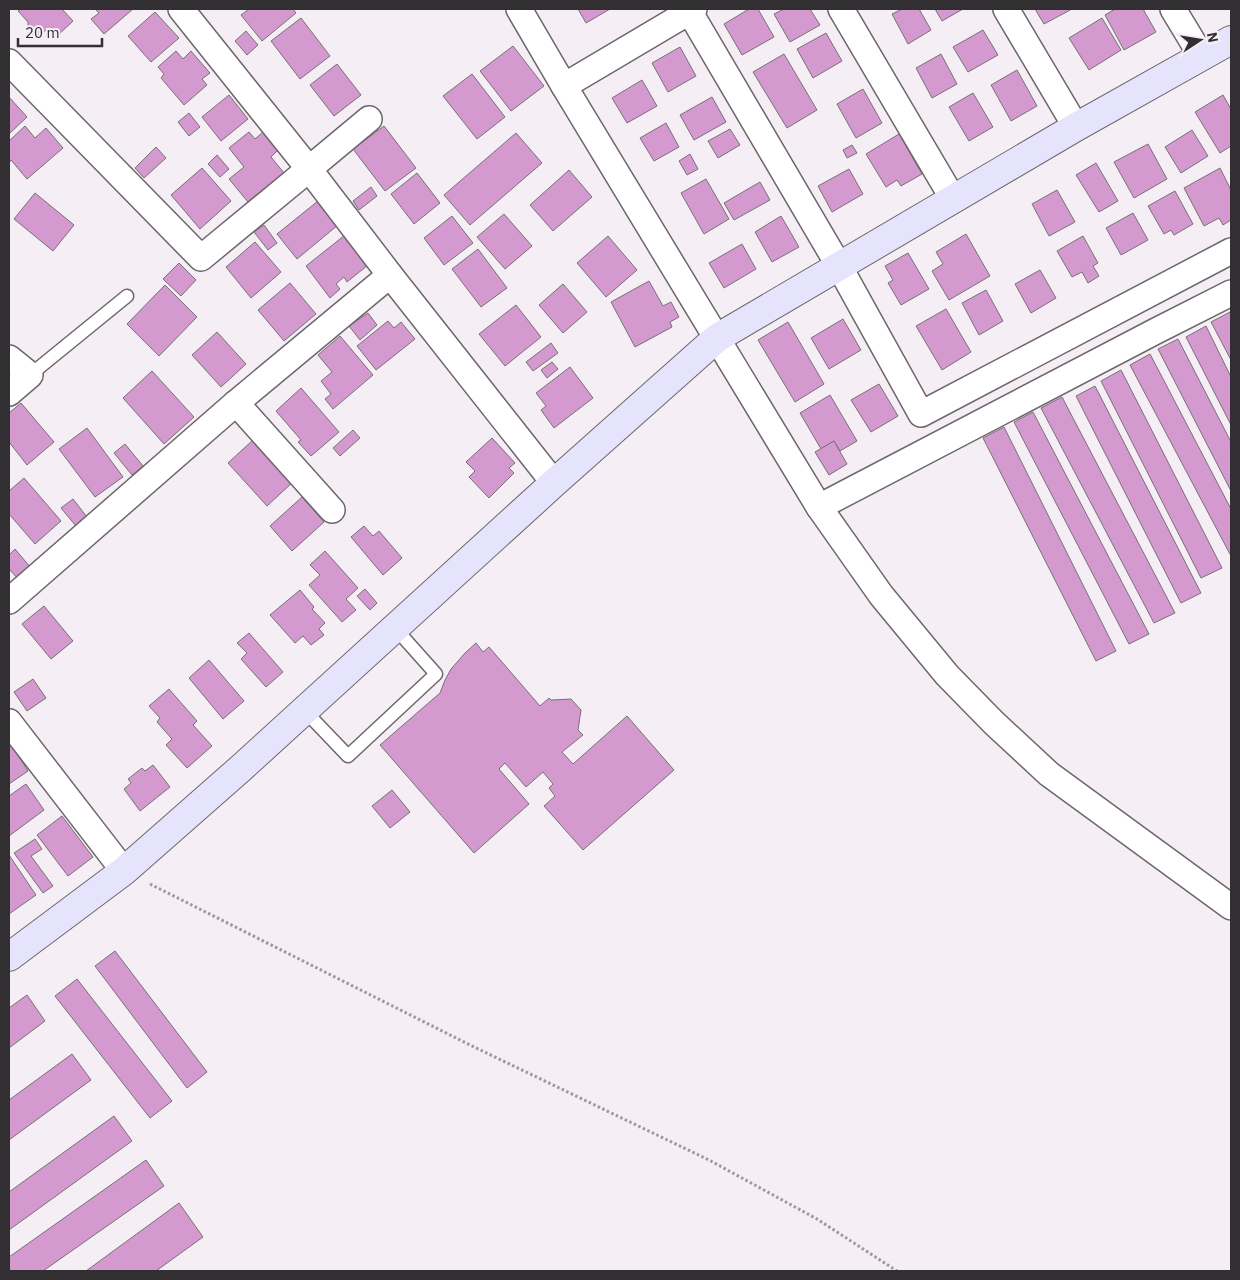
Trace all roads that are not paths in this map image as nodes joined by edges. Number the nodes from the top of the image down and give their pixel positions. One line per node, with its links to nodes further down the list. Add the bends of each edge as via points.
1 (181, 9): 13 (street)
2 (519, 9): 10 (street)
3 (841, 9): 14 (street)
4 (1006, 9): 12 (street)
5 (1173, 9): 8 (street)
6 (691, 10): 10 (street); 16 (street)
7 (1231, 40): 8 (street)
8 (1202, 57): 12 (street)
9 (9, 62): 13 (street, via 201,258)
10 (564, 86): 20 (street)
11 (369, 119): 13 (street)
12 (1076, 126): 14 (street)
13 (309, 169): 17 (street)
14 (953, 199): 16 (street)
15 (1231, 251): 16 (street, via 922,414)
16 (839, 266): 20 (street)
17 (390, 275): 24 (street); 25 (street)
18 (1231, 293): 26 (street)
19 (127, 296): 22 (lane)
20 (717, 338): 25 (street); 26 (street)
21 (9, 358): 22 (street)
22 (30, 374): 23 (street)
23 (9, 393)
24 (236, 403): 27 (street); 28 (street)
25 (554, 483): 29 (street)
26 (819, 508): 33 (street, via 881,595 947,675 994,723 1049,774)
27 (332, 510)
28 (9, 601)
29 (395, 628): 30 (street); 30 (lane, via 436,674 348,756)
30 (304, 710): 32 (street)
31 (9, 722): 32 (street)
32 (124, 870): 34 (street)
33 (1231, 907)
34 (9, 957)

